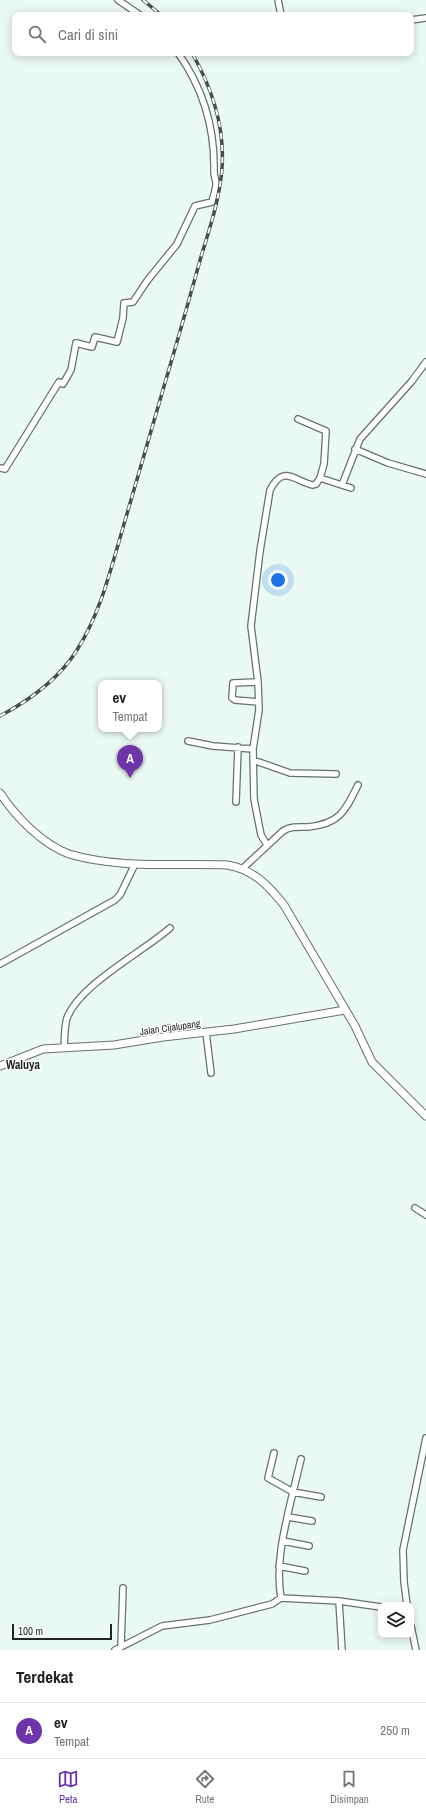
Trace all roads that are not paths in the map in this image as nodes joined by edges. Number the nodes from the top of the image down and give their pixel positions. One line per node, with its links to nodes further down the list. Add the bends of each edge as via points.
1 (118, 0): 3 (street)
2 (278, 0): 4 (street)
3 (136, 12)
4 (281, 12)
5 (426, 18): 6 (street)
6 (414, 20)
7 (180, 56): 11 (street, via 190,72 210,123 214,141 216,182 212,202 195,206 177,244 133,302 124,303 117,342 95,337 92,347 76,344 71,370 63,384 59,382 5,468)
8 (426, 362): 10 (street, via 360,439)
9 (298, 419): 13 (street, via 326,431 324,464)
10 (355, 449): 12 (street, via 388,463); 14 (street)
11 (0, 468)
12 (426, 474)
13 (320, 478): 14 (street); 16 (street, via 313,485 298,478 281,477 270,490 251,626)
14 (342, 485): 15 (street)
15 (351, 488)
16 (258, 682): 17 (street); 17 (street, via 233,683 232,698)
17 (258, 702): 20 (street)
18 (188, 741): 19 (street)
19 (238, 747): 20 (street); 25 (street)
20 (253, 749): 21 (street)
21 (253, 760): 22 (street, via 290,773); 26 (street, via 254,799 260,834)
22 (336, 774)
23 (358, 785): 26 (street, via 346,810 338,817 319,825 286,829)
24 (0, 793): 27 (street, via 15,813 33,830 62,851 78,856)
25 (236, 802)
26 (267, 845): 28 (street)
27 (135, 864): 28 (street, via 227,865); 30 (street, via 115,900)
28 (242, 869): 31 (street, via 264,882 284,905)
29 (170, 928): 33 (street, via 126,959 83,995 67,1018)
30 (0, 964)
31 (345, 1010): 32 (street, Jalan Cijalupang); 36 (street, via 372,1062)
32 (206, 1032): 33 (street, Jalan Cijalupang, via 114,1045); 35 (street)
33 (64, 1048): 34 (street, Jalan Cijalupang, via 44,1049)
34 (0, 1066)
35 (211, 1073)
36 (426, 1116)
37 (415, 1208): 38 (street)
38 (426, 1215)
39 (426, 1438): 53 (street, via 403,1550)
40 (274, 1453): 42 (street, via 268,1478)
41 (301, 1459): 42 (street)
42 (293, 1492): 43 (street); 44 (street)
43 (321, 1497)
44 (288, 1517): 45 (street); 46 (street)
45 (312, 1521)
46 (282, 1541): 47 (street); 48 (street)
47 (310, 1546)
48 (280, 1566): 49 (street); 51 (street, via 279,1585)
49 (305, 1571)
50 (123, 1588): 56 (street)
51 (282, 1598): 52 (street); 56 (street, via 272,1604 210,1620 162,1626)
52 (339, 1601): 54 (street); 58 (street)
53 (407, 1602)
54 (378, 1606)
55 (414, 1638): 59 (street)
56 (121, 1646): 57 (street)
57 (115, 1650)
58 (342, 1650)
59 (416, 1650)

